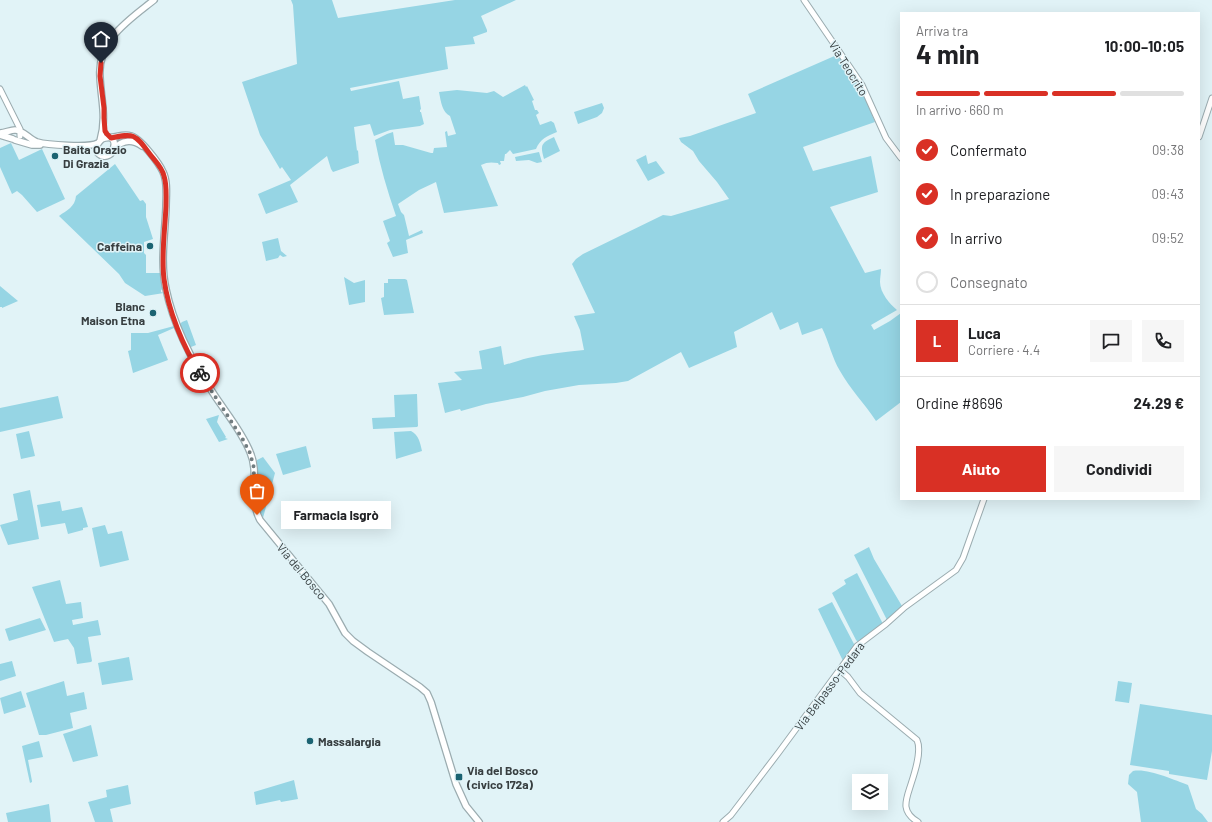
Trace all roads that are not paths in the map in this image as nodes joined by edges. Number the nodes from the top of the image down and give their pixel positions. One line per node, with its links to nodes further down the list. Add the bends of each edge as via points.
1 (154, 0): 6 (main road, via 116,31 105,49 100,69)
2 (804, 0): 15 (street, Via Teocrito, via 862,85 886,138)
3 (0, 89): 5 (street)
4 (1212, 98): 9 (street)
5 (12, 114): 7 (street); 7 (street)
6 (104, 118): 10 (main road, via 105,131); 11 (main road)
7 (16, 133): 8 (main road); 11 (main road, via 45,144 87,146); 14 (main road, via 32,145 88,148)
8 (0, 134)
9 (1200, 134)
10 (110, 137): 11 (main road); 12 (main road, via 114,142); 13 (main road, via 134,137)
11 (99, 142): 14 (main road, via 96,149)
12 (114, 150): 13 (main road, via 120,144 131,141); 14 (main road, via 107,156)
13 (148, 152): 18 (main road, Via del Bosco, via 163,171 166,180 164,272 169,302 189,355 250,453 254,468 253,498 257,515 329,604 345,633 427,693 459,790 466,806)
14 (98, 153)
15 (900, 157)
16 (984, 500): 17 (street, Via Belpasso-Pedara, via 963,558 956,570 857,646)
17 (840, 670): 19 (street, Via Belpasso-Pedara, via 731,815); 20 (street, via 860,693 917,740 918,755 906,804 908,813)
18 (479, 822)
19 (723, 822)
20 (918, 822)

